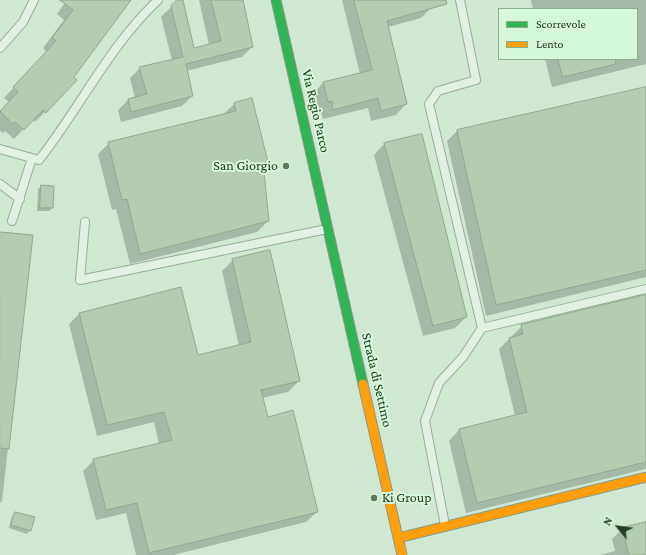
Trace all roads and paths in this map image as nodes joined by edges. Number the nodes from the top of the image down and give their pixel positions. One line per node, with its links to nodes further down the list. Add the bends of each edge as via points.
1 (34, 0): 5 (lane, via 23,22)
2 (158, 0): 7 (lane, via 140,17 100,70 58,136 39,160)
3 (276, 0): 12 (street, Via Regio Parco)
4 (460, 0): 14 (lane, via 476,80 438,91 429,104)
5 (0, 48)
6 (0, 149): 7 (lane)
7 (32, 158): 9 (lane)
8 (0, 184): 9 (lane)
9 (20, 199): 10 (lane)
10 (12, 221)
11 (85, 222): 12 (lane, via 80,280)
12 (327, 228): 17 (street, Strada di Settimo)
13 (646, 290): 14 (lane)
14 (482, 328): 16 (lane, via 463,357 440,382 425,421)
15 (646, 477): 16 (street)
16 (445, 525): 17 (street)
17 (398, 538): 18 (street, Strada di Settimo)
18 (402, 555)

